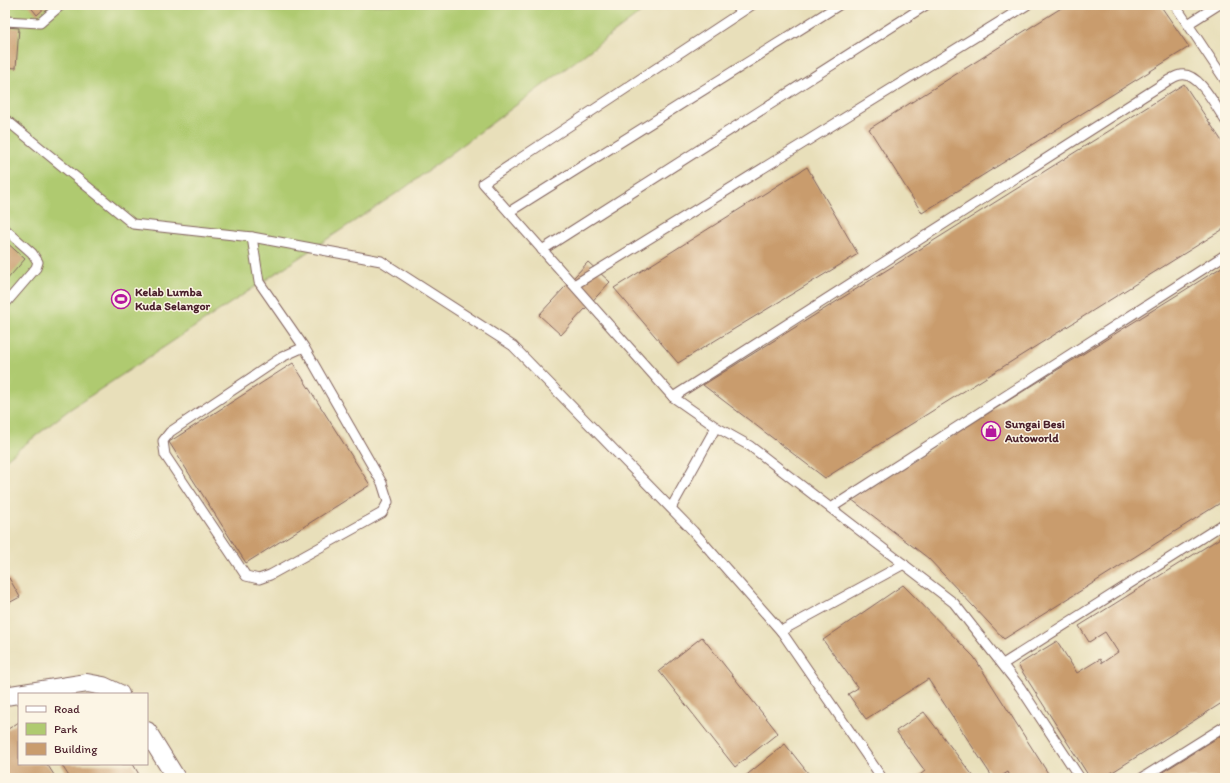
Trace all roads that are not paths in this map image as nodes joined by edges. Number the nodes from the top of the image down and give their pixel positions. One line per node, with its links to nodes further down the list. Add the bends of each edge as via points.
1 (61, 5): 8 (lane, via 40,23)
2 (752, 5): 14 (lane, via 483,183)
3 (839, 5): 14 (lane)
4 (926, 5): 17 (lane)
5 (1027, 5): 19 (lane)
6 (1175, 5): 9 (lane)
7 (1218, 5): 9 (lane)
8 (5, 21)
9 (1188, 24): 10 (lane)
10 (1221, 66): 11 (lane)
11 (1225, 80)
12 (5, 119): 16 (lane, via 133,224)
13 (1225, 120): 22 (lane, via 1194,77 1181,74)
14 (509, 212): 17 (lane)
15 (5, 229): 20 (lane, via 32,252 38,262 36,268)
16 (252, 237): 21 (lane, via 260,282); 24 (lane, via 381,261 513,346)
17 (542, 250): 19 (lane)
18 (1225, 254): 25 (lane)
19 (574, 285): 22 (lane)
20 (5, 304)
21 (304, 347): 21 (lane, via 282,357 170,432 163,441 165,455 246,576 259,579 382,513 388,502 382,483)
22 (673, 396): 23 (lane)
23 (716, 427): 24 (lane); 25 (lane, via 750,446)
24 (671, 508): 28 (lane)
25 (831, 508): 27 (lane)
26 (1225, 523): 29 (lane)
27 (904, 564): 28 (lane); 29 (lane, via 954,603)
28 (781, 631): 37 (lane)
29 (1003, 664): 38 (lane)
30 (24, 693): 31 (street, via 87,683 103,686)
31 (118, 693)
32 (18, 694): 33 (street)
33 (5, 696)
34 (1225, 726): 39 (lane)
35 (148, 733): 36 (street)
36 (176, 778)
37 (882, 778)
38 (1080, 778)
39 (1142, 778)

